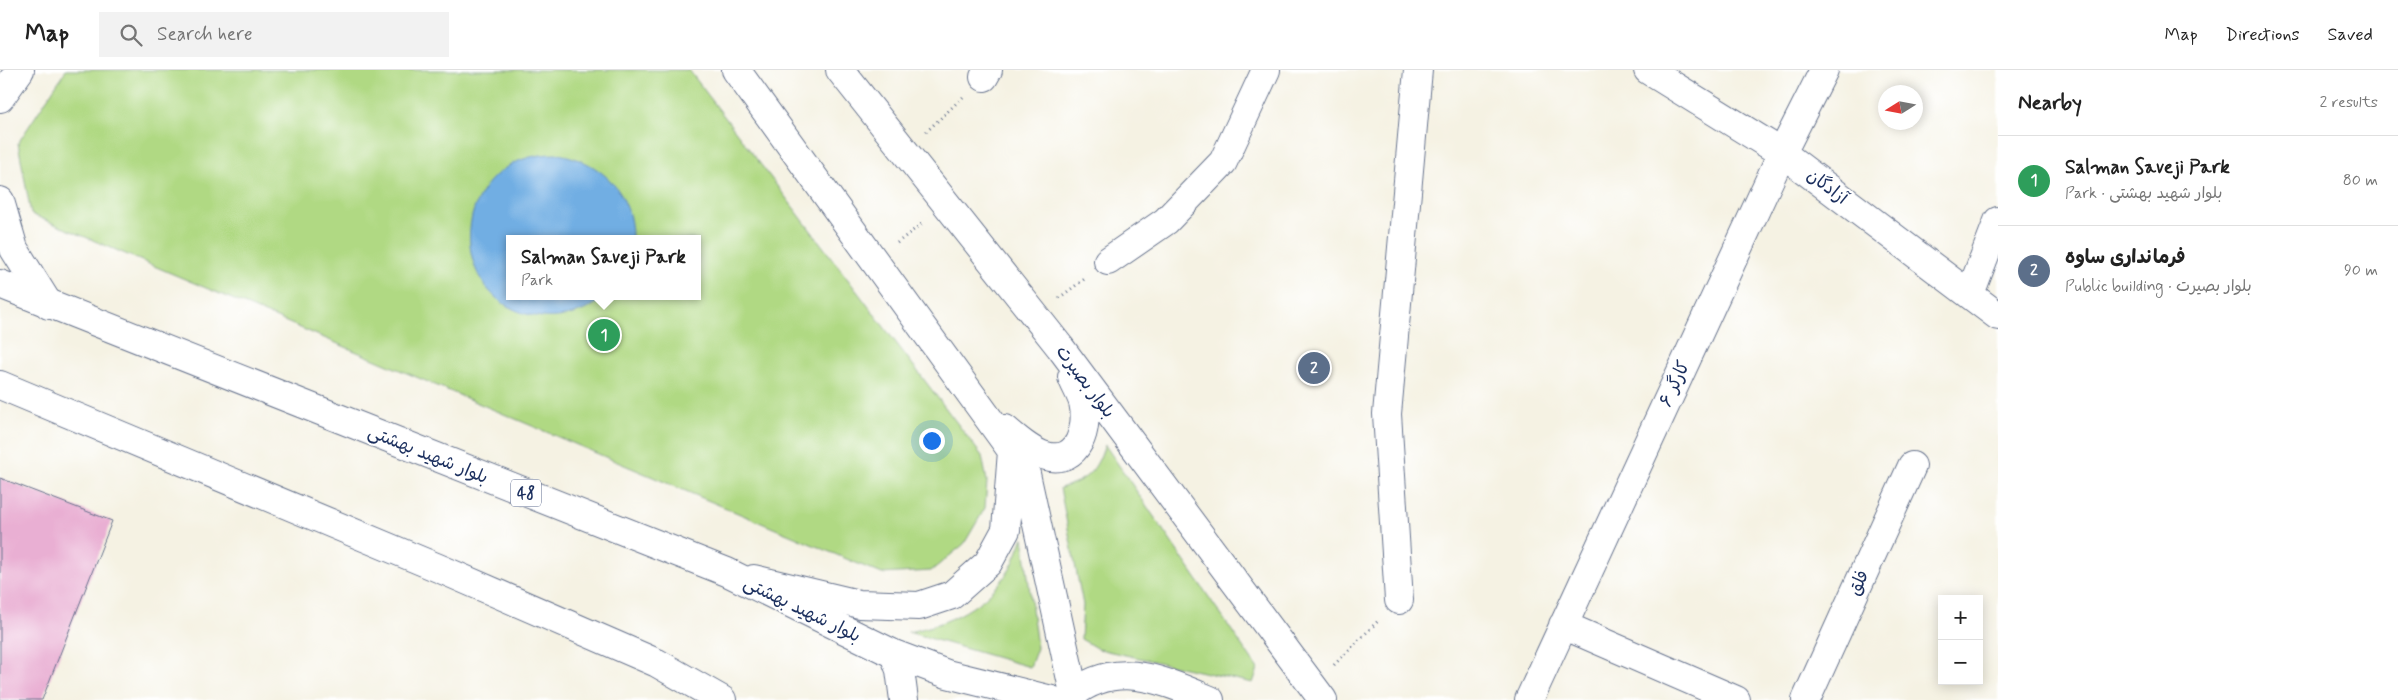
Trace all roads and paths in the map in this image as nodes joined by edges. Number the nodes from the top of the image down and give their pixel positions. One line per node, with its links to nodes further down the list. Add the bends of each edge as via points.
1 (20, 70): 9 (main road)
2 (736, 70): 15 (main road)
3 (840, 70): 10 (main road, بلوار بصیرت)
4 (1266, 70): 16 (main road, via 1223,162 1166,221)
5 (1418, 70): 28 (main road, via 1387,414)
6 (1648, 70): 11 (main road, آزادگان)
7 (1824, 70): 11 (main road, کارگر ۶)
8 (986, 74): 10 (path)
9 (0, 98)
10 (904, 152): 13 (main road, بلوار بصیرت)
11 (1782, 153): 18 (main road, آزادگان); 29 (main road, کارگر ۶)
12 (0, 202): 19 (main road, via 14,249)
13 (945, 204): 15 (path); 20 (main road, بلوار بصیرت)
14 (1998, 220): 18 (main road)
15 (875, 260): 24 (main road)
16 (1108, 261): 20 (path)
17 (0, 284): 19 (main road, بلوار شهید بهشتی / 48)
18 (1970, 294): 21 (main road, آزادگان)
19 (48, 305): 27 (main road, بلوار شهید بهشتی / 48)
20 (1035, 316): 22 (main road, بلوار بصیرت)
21 (1998, 316)
22 (1060, 348): 24 (main road, via 1082,402 1083,432 1074,452 1060,458 1045,456 1025,446); 31 (main road, بلوار بصیرت)
23 (0, 386): 33 (main road, via 630,651)
24 (982, 410): 25 (main road)
25 (1012, 451): 27 (main road, via 1006,530 988,563 952,596 919,606 859,604); 32 (main road, via 1026,474)
26 (1912, 466): 38 (main road, فلق)
27 (726, 572): 30 (main road, بلوار شهید بهشتی / 48)
28 (1399, 600): 31 (path)
29 (1563, 625): 36 (main road, کارگر ۶); 37 (main road)
30 (894, 654): 32 (main road, بلوار شهید بهشتی / 48, via 947,674); 34 (main road)
31 (1318, 693)
32 (1064, 698): 35 (main road, via 1096,681 1121,675 1146,676)
33 (722, 700)
34 (904, 700)
35 (1210, 700)
36 (1529, 700)
37 (1736, 700)
38 (1806, 700)

